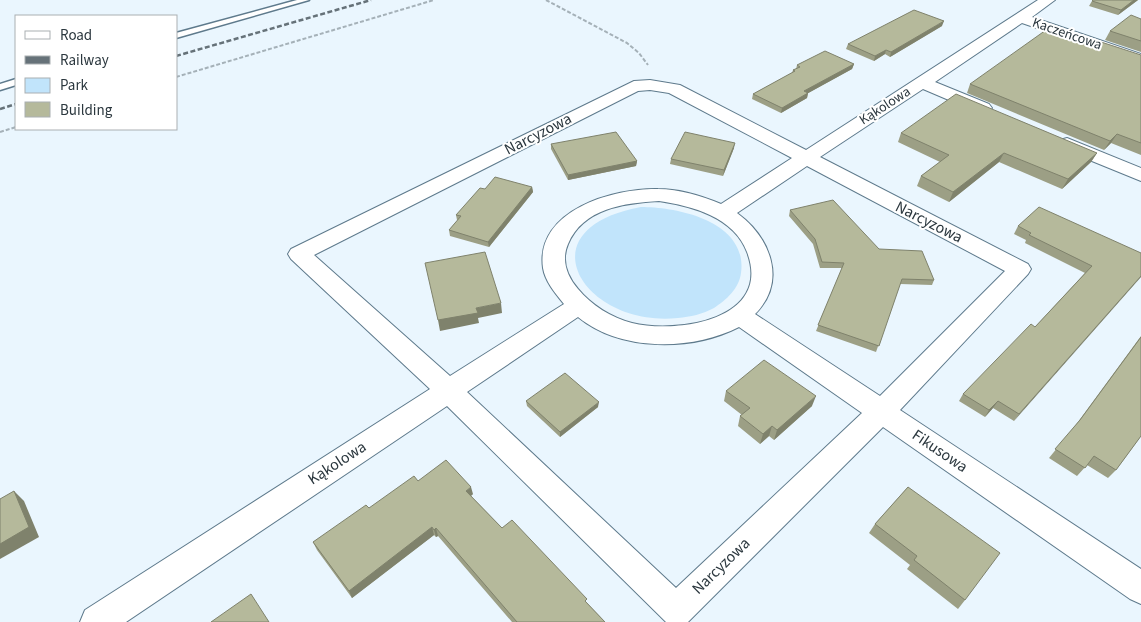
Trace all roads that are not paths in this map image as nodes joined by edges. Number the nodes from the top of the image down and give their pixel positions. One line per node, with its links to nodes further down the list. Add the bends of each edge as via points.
1 (305, 0): 4 (lane)
2 (1048, 0): 3 (street, Kąkolowa)
3 (1021, 18): 5 (street, Kaczeńcowa); 7 (street, Kąkolowa)
4 (178, 35)
5 (1141, 59)
6 (15, 82): 8 (lane)
7 (921, 82): 9 (street); 11 (street, Kąkolowa)
8 (0, 87)
9 (1003, 117)
10 (1049, 136): 12 (street)
11 (805, 158): 13 (street, Kąkolowa); 16 (street, Narcyzowa, via 674,89 634,86 298,254); 17 (street, Narcyzowa, via 1020,269)
12 (1141, 175)
13 (722, 213): 14 (street, via 702,204 659,195 615,199 579,216 566,228 554,258 556,274 564,291); 15 (street, via 751,238 764,269 761,286 753,301)
14 (578, 306): 15 (street, via 620,329 645,335 697,333); 16 (street, Kąkolowa)
15 (739, 315): 17 (street, Fikusowa)
16 (448, 390): 17 (street, Narcyzowa, via 676,610); 19 (street, Kąkolowa)
17 (882, 411): 18 (street, Fikusowa)
18 (1141, 588)
19 (97, 622)

